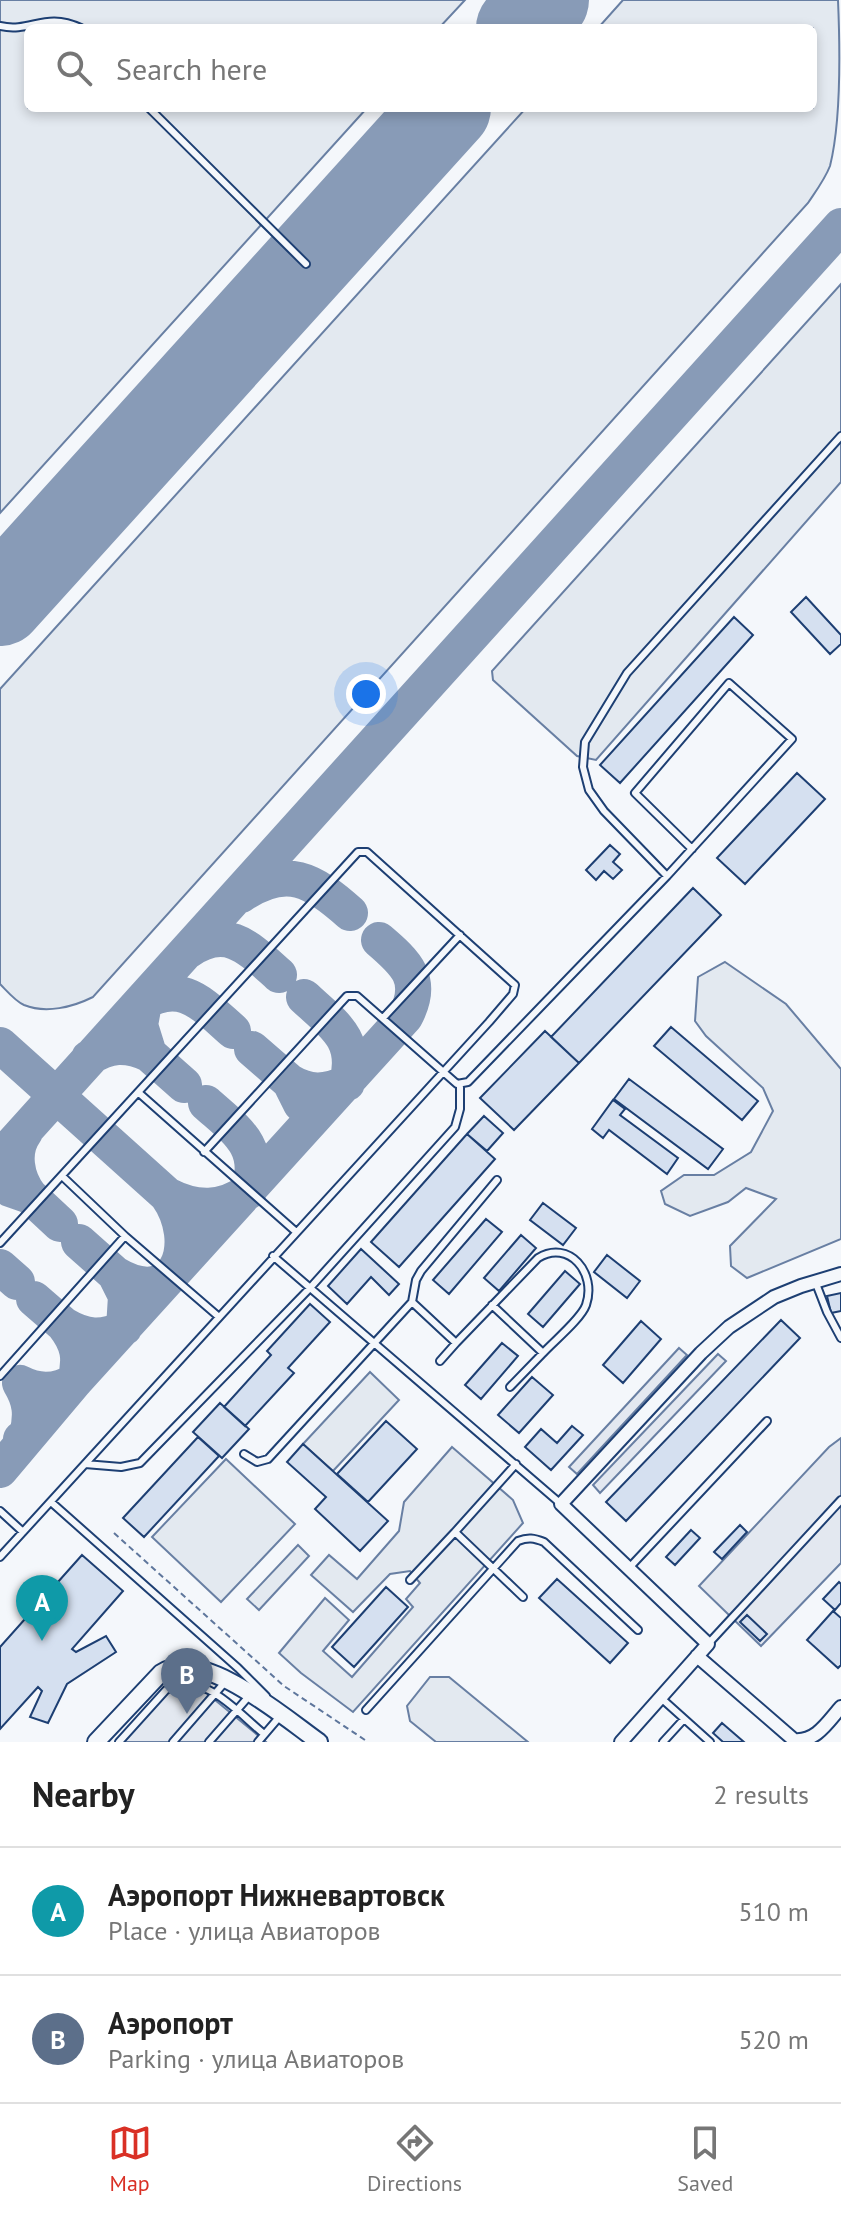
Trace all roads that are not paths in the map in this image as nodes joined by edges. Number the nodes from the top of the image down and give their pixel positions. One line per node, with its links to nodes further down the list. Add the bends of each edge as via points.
1 (30, 24): 2 (lane)
2 (72, 24)
3 (24, 25): 4 (lane)
4 (0, 26)
5 (153, 112): 6 (lane)
6 (306, 264)
7 (841, 436): 9 (lane, via 627,673 585,742 583,767 589,790)
8 (692, 849): 8 (lane, via 792,739 729,683 635,793); 9 (lane)
9 (667, 876): 13 (lane)
10 (460, 935): 11 (lane); 12 (lane, via 513,982 515,990); 14 (lane, via 367,852 358,852)
11 (383, 1018): 12 (lane); 15 (lane, via 357,996 343,998)
12 (443, 1073): 13 (lane); 18 (lane)
13 (460, 1085): 24 (lane, via 455,1127)
14 (139, 1093): 15 (lane); 16 (lane)
15 (204, 1152): 18 (lane)
16 (62, 1176): 19 (lane); 20 (lane)
17 (497, 1180): 25 (lane, via 421,1271)
18 (295, 1231): 21 (lane)
19 (125, 1236): 27 (lane); 33 (lane)
20 (0, 1243)
21 (273, 1256): 24 (lane); 27 (lane)
22 (841, 1274): 23 (street)
23 (815, 1281): 28 (lane); 41 (street, via 774,1297 729,1327)
24 (310, 1288): 29 (lane); 37 (lane, via 140,1463)
25 (412, 1302): 29 (lane); 30 (lane)
26 (492, 1305): 30 (lane); 31 (lane); 31 (lane, via 547,1252 572,1255 582,1264 588,1285 585,1308)
27 (219, 1317): 37 (lane)
28 (841, 1338)
29 (375, 1342): 36 (lane, via 268,1459 257,1462); 38 (lane)
30 (456, 1343): 32 (lane)
31 (543, 1353): 34 (lane)
32 (440, 1361)
33 (0, 1376)
34 (510, 1387)
35 (767, 1421): 46 (lane)
36 (244, 1454)
37 (85, 1464): 40 (lane)
38 (516, 1464): 41 (lane); 44 (lane)
39 (841, 1500): 51 (lane)
40 (51, 1502): 43 (lane); 60 (lane, via 260,1688)
41 (561, 1504): 46 (street)
42 (0, 1511): 43 (lane)
43 (23, 1532): 45 (lane)
44 (455, 1532): 47 (lane); 48 (lane)
45 (0, 1557)
46 (629, 1568): 51 (street)
47 (492, 1569): 49 (lane); 50 (lane, via 518,1541 544,1542); 58 (lane)
48 (410, 1580)
49 (523, 1597)
50 (638, 1630)
51 (708, 1644): 52 (street)
52 (697, 1656): 56 (street); 57 (street, via 794,1740 812,1740)
53 (227, 1680): 54 (lane); 55 (main road); 63 (main road, via 201,1668 170,1667)
54 (215, 1694): 59 (lane); 64 (lane, via 198,1684 175,1685); 65 (lane)
55 (250, 1695): 59 (lane); 60 (main road)
56 (661, 1698): 61 (lane); 69 (street)
57 (841, 1707)
58 (366, 1710)
59 (236, 1711): 62 (lane); 66 (lane)
60 (281, 1715): 62 (lane); 68 (main road)
61 (684, 1719): 70 (lane); 71 (lane)
62 (264, 1734): 67 (lane)
63 (96, 1742)
64 (119, 1742)
65 (173, 1742)
66 (209, 1742)
67 (258, 1742)
68 (319, 1742)
69 (621, 1742)
70 (663, 1742)
71 (710, 1742)

